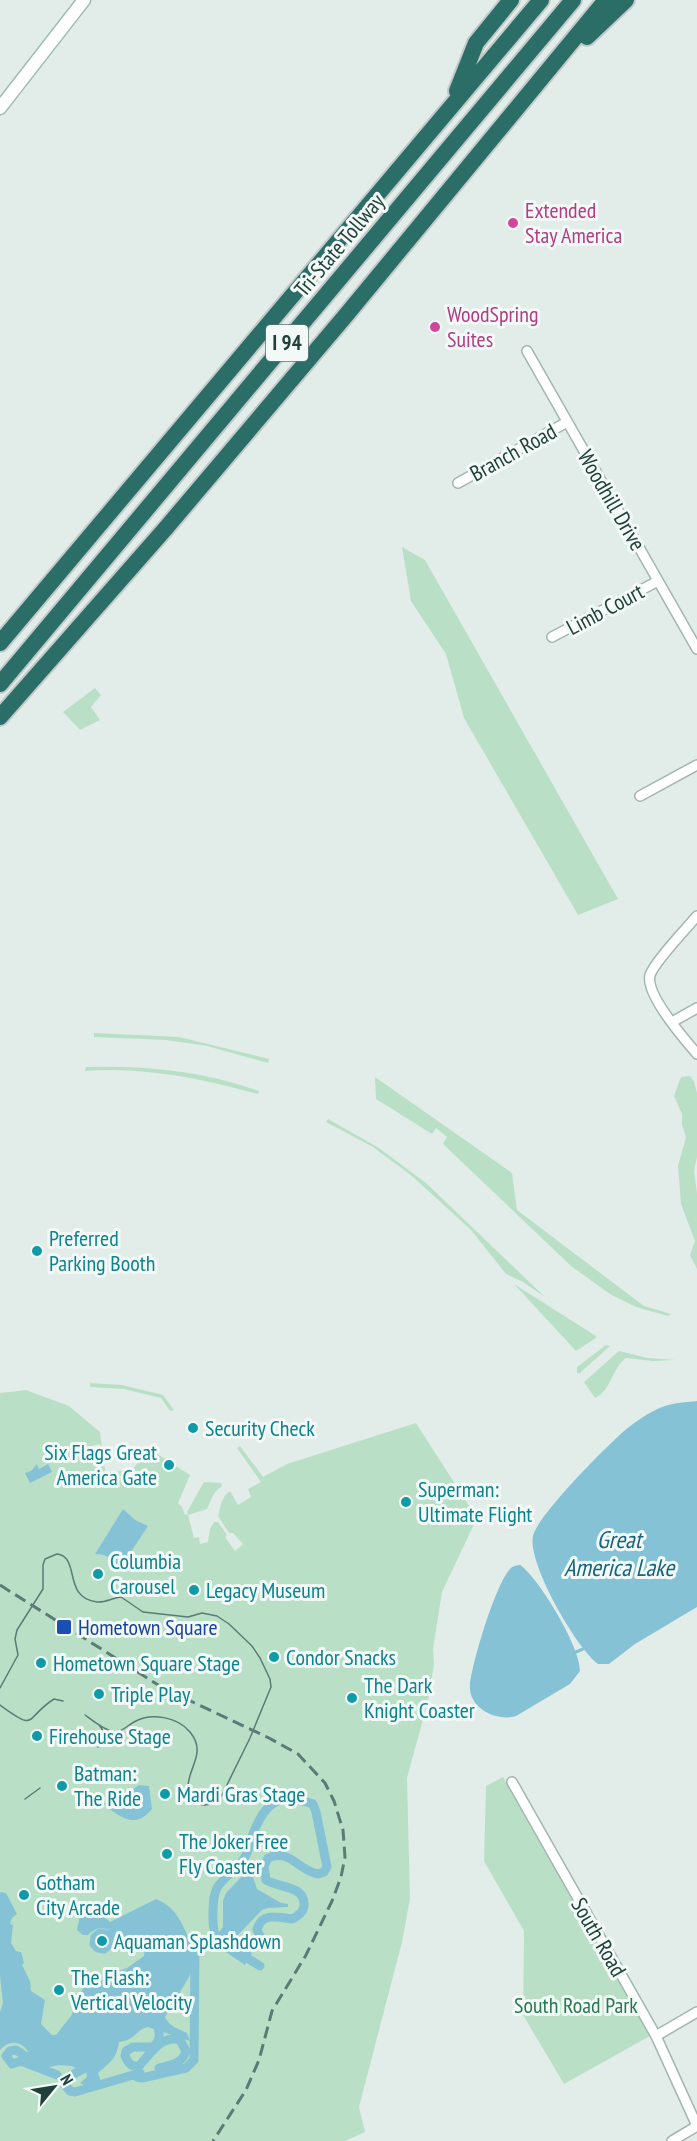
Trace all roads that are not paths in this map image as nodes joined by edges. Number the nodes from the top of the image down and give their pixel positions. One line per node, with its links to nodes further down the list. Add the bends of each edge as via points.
1 (84, 0): 8 (street)
2 (511, 0): 7 (highway, via 476,43)
3 (541, 0): 7 (highway, Tri-State Tollway / I 94)
4 (573, 0): 17 (highway, Tri-State Tollway / I 94)
5 (606, 0): 9 (highway)
6 (626, 0): 9 (highway)
7 (452, 104): 15 (highway, Tri-State Tollway / I 94)
8 (0, 108)
9 (510, 118): 18 (highway, via 166,528)
10 (527, 351): 11 (street, Woodhill Drive)
11 (567, 422): 12 (street, Branch Road); 13 (street, Woodhill Drive)
12 (458, 483)
13 (658, 581): 14 (street, Limb Court); 16 (street, Woodhill Drive)
14 (552, 637)
15 (0, 643)
16 (697, 649)
17 (0, 684)
18 (0, 717)
19 (697, 765): 20 (street)
20 (640, 796)
21 (697, 916): 23 (street, via 653,969 649,984)
22 (697, 1008): 23 (street)
23 (672, 1022): 24 (street)
24 (697, 1054)
25 (512, 1782): 27 (street, South Road)
26 (697, 2012): 27 (street)
27 (656, 2036): 28 (street, South Road)
28 (697, 2126): 29 (street)
29 (672, 2141)

